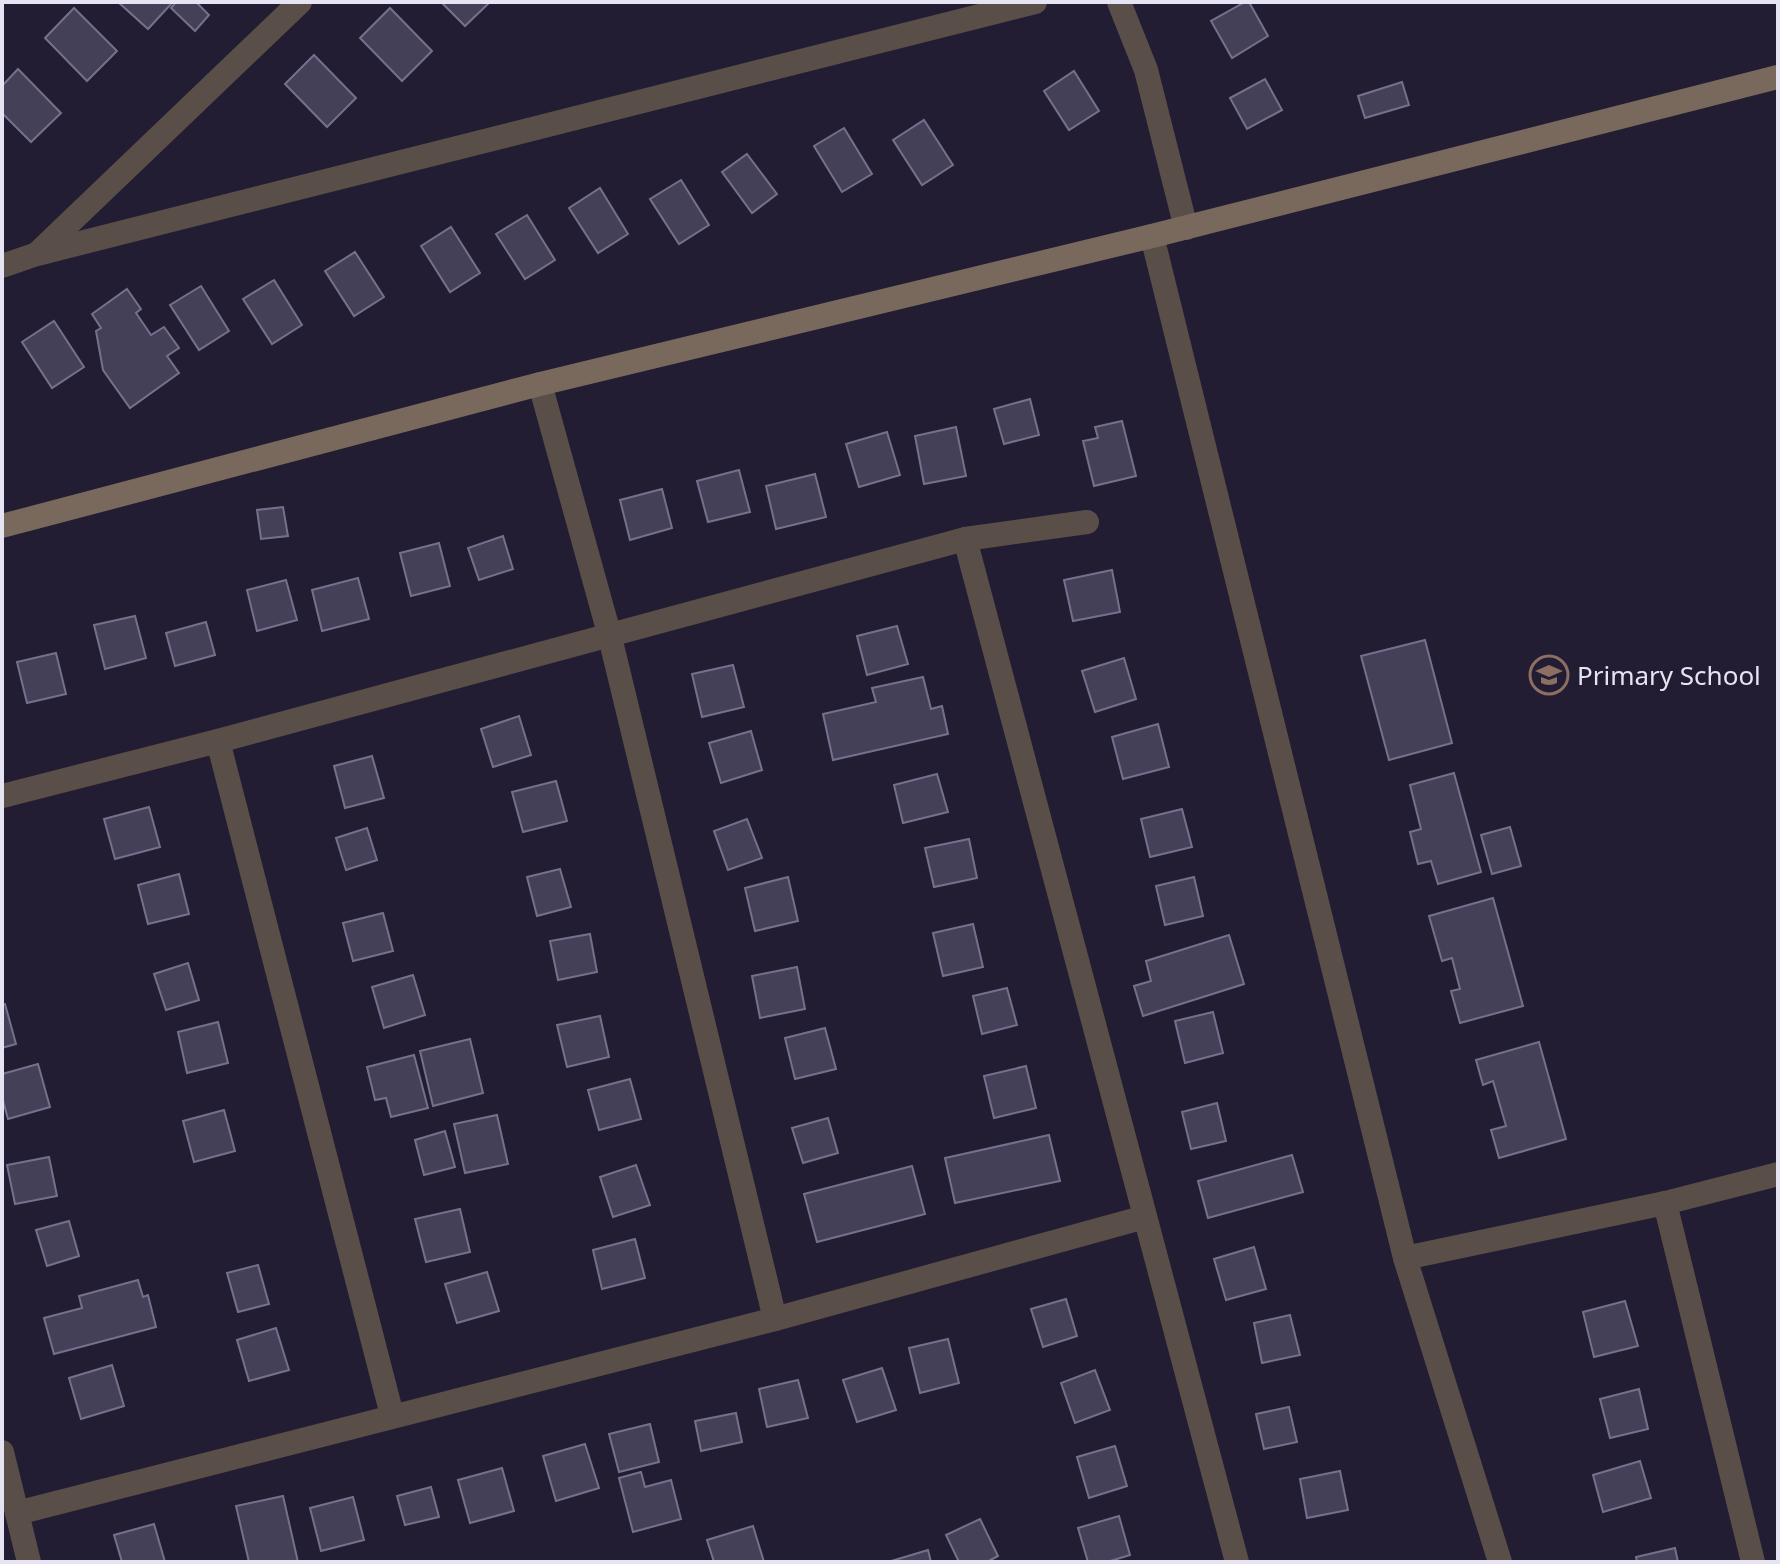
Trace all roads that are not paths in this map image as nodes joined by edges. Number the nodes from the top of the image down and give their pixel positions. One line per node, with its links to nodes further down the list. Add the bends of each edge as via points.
1 (300, 2): 7 (street)
2 (1035, 2): 7 (street)
3 (1119, 2): 5 (street, via 1146,70)
4 (1778, 77): 5 (street)
5 (1186, 228): 6 (street)
6 (1152, 236): 9 (street); 19 (street)
7 (37, 254): 8 (street)
8 (2, 266)
9 (540, 384): 11 (street); 13 (street)
10 (1087, 522): 12 (street)
11 (2, 526)
12 (965, 539): 13 (street); 18 (street)
13 (609, 633): 14 (street); 20 (street)
14 (218, 741): 15 (street); 21 (street)
15 (2, 796)
16 (1778, 1174): 17 (street)
17 (1665, 1203): 19 (street); 27 (street)
18 (1145, 1217): 20 (street); 26 (street)
19 (1405, 1258): 24 (street)
20 (775, 1319): 21 (street)
21 (392, 1415): 23 (street)
22 (2, 1452): 23 (street)
23 (17, 1513): 25 (street)
24 (1497, 1561)
25 (29, 1562)
26 (1237, 1562)
27 (1753, 1562)

